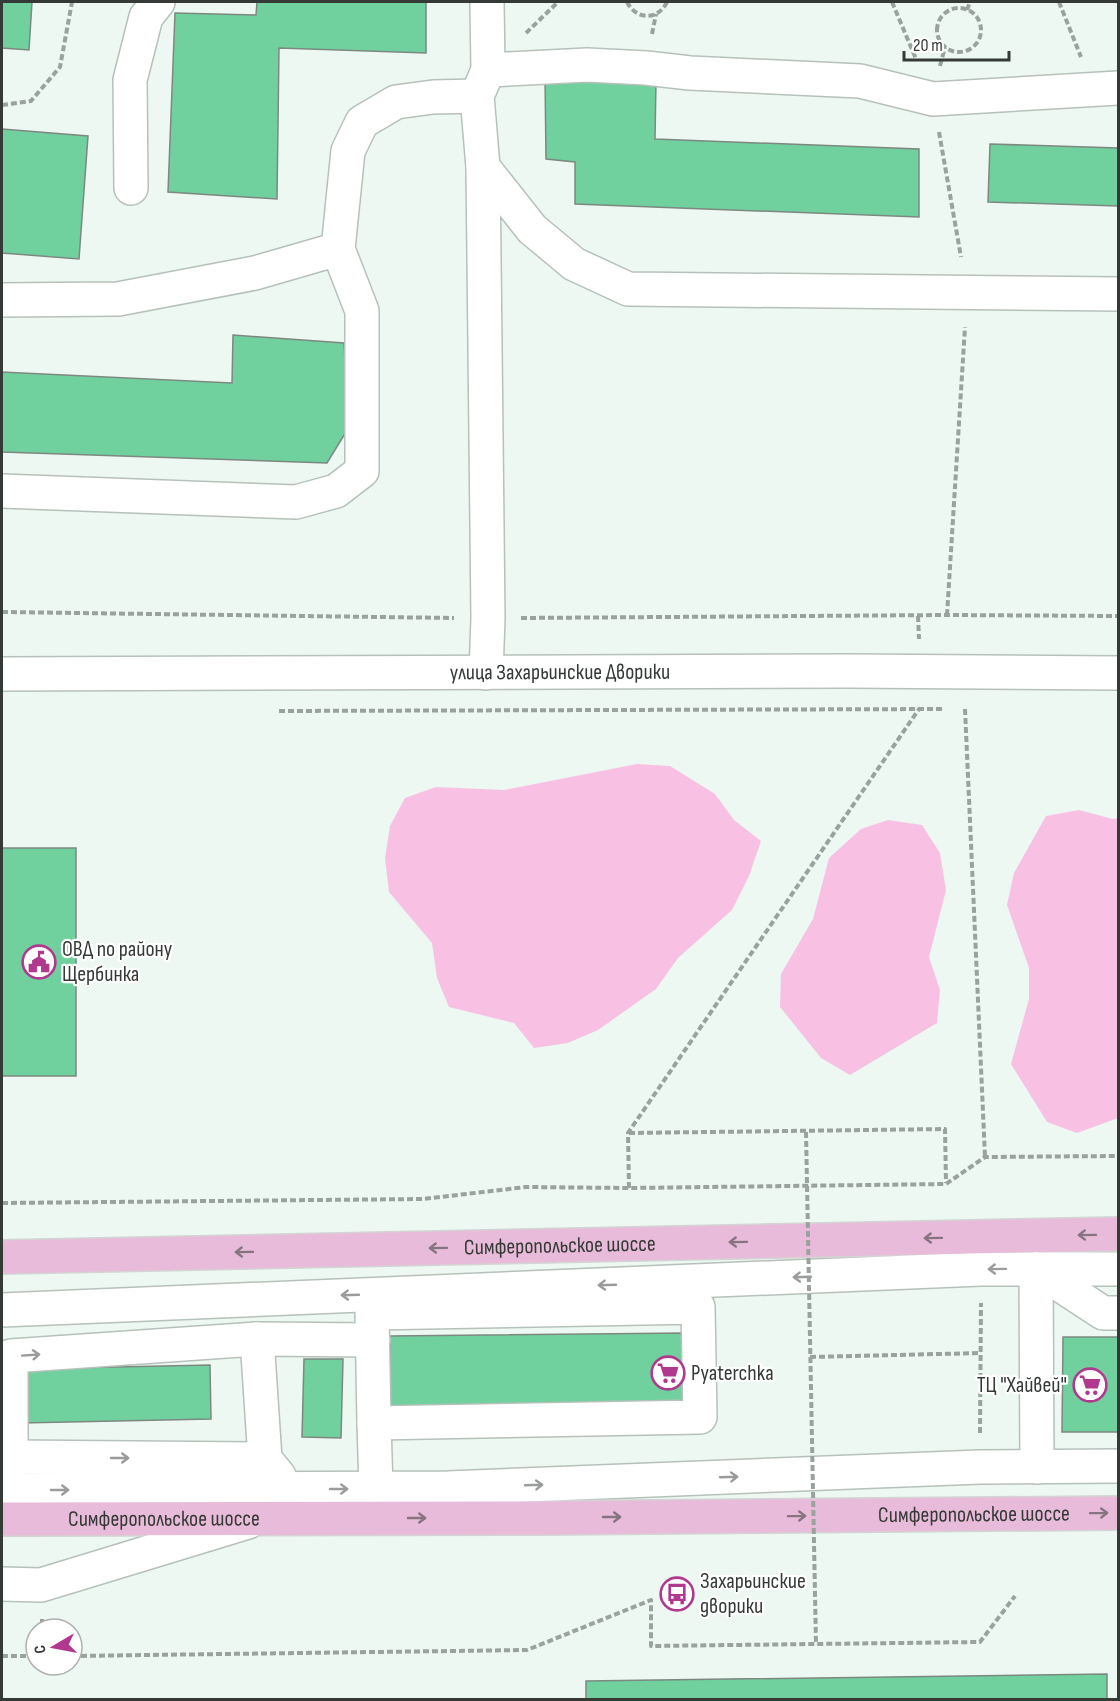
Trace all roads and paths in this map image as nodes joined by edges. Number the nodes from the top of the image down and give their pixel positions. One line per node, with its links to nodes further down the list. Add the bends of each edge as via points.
1 (72, 2): 13 (path, via 60,67 31,101)
2 (158, 2): 15 (street, via 146,17 130,80)
3 (487, 2): 10 (street)
4 (627, 2): 5 (path, via 636,13 649,16)
5 (667, 2)
6 (892, 2): 12 (path)
7 (969, 2): 9 (path)
8 (1059, 2): 11 (path)
9 (967, 10): 9 (path, via 978,20 980,35 972,47 951,51 937,35 938,22 953,9)
10 (483, 83): 12 (street, via 587,65 860,81); 14 (street); 16 (street, via 434,97 396,102 362,122 348,151)
11 (1106, 88): 12 (street)
12 (933, 99): 17 (path)
13 (2, 105)
14 (483, 167): 17 (street, via 540,236 574,264 628,289); 24 (street)
15 (131, 188)
16 (338, 249): 19 (street, via 255,273 117,299); 20 (street, via 362,311 362,471 336,491 296,502)
17 (968, 292): 18 (street); 22 (path)
18 (1119, 294)
19 (2, 300)
20 (2, 490)
21 (2, 612): 24 (path)
22 (947, 615): 23 (path); 24 (path)
23 (1119, 616)
24 (488, 618): 25 (street)
25 (486, 673): 26 (street, улица Захарьинские Дворики); 27 (street, улица Захарьинские Дворики)
26 (1119, 673)
27 (2, 674)
28 (965, 709): 29 (path); 30 (path); 35 (path)
29 (977, 709)
30 (919, 710): 31 (path); 33 (path)
31 (277, 711)
32 (806, 1131): 33 (path); 36 (path, via 945,1129); 49 (path, bridge)
33 (628, 1133): 37 (path)
34 (1119, 1156): 35 (path)
35 (986, 1157): 36 (path)
36 (946, 1184): 37 (path)
37 (629, 1188): 38 (path, via 526,1187 423,1199)
38 (2, 1203)
39 (1119, 1234): 40 (main road, Симферопольское шоссе, one-way to 40)
40 (2, 1257)
41 (981, 1269): 42 (street, one-way to 41); 44 (street, one-way to 44); 48 (path)
42 (1036, 1269): 43 (street); 45 (street, via 1103,1313); 55 (street)
43 (1119, 1269)
44 (2, 1310)
45 (1119, 1313)
46 (257, 1340): 47 (street); 51 (street, one-way to 46, via 11,1356); 52 (street)
47 (373, 1340): 50 (street); 50 (street, via 372,1313 698,1307 700,1418)
48 (981, 1353): 49 (path); 54 (path)
49 (810, 1357): 64 (path, bridge)
50 (374, 1423): 57 (street)
51 (11, 1457): 52 (street, one-way to 52); 58 (street)
52 (265, 1459): 56 (street)
53 (1119, 1466): 55 (street)
54 (980, 1467): 55 (street); 57 (street, one-way to 54)
55 (1037, 1467)
56 (290, 1489): 57 (street, one-way to 57); 58 (street, one-way to 56)
57 (376, 1489)
58 (2, 1490)
59 (1119, 1513): 60 (main road, Симферопольское шоссе, one-way to 59)
60 (261, 1518): 61 (main road, Симферопольское шоссе); 62 (street, via 41,1585)
61 (2, 1519)
62 (2, 1584)
63 (1015, 1596): 64 (path, via 980,1642)
64 (816, 1645): 67 (path, via 651,1646 651,1600 527,1650)
65 (2, 1656): 66 (path)
66 (24, 1656)
67 (84, 1656)

